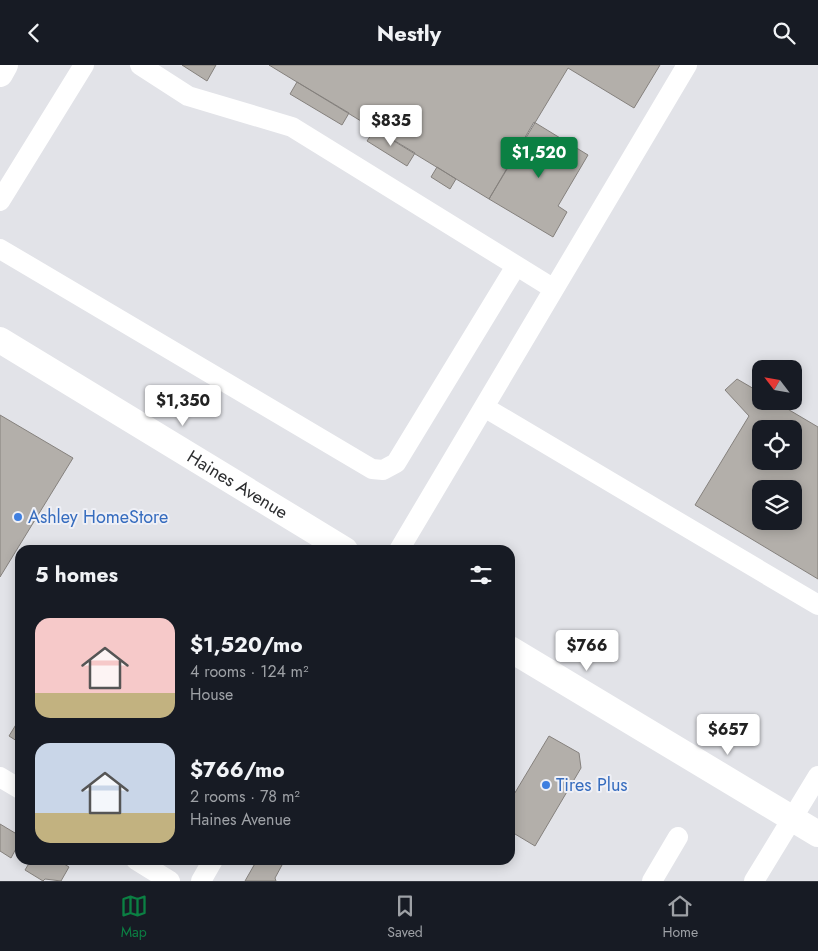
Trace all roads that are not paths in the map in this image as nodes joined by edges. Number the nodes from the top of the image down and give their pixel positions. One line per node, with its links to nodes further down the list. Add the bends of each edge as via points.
1 (5, 65): 5 (main road)
2 (84, 65): 6 (street)
3 (140, 65): 8 (street, via 188,96 292,127)
4 (687, 65): 9 (street)
5 (0, 74)
6 (0, 201)
7 (0, 249): 8 (street, via 372,469 383,470 396,463)
8 (516, 265): 9 (street)
9 (554, 289): 11 (street)
10 (0, 340): 12 (main road, Haines Avenue)
11 (484, 407): 13 (street); 14 (street)
12 (338, 545)
13 (402, 545)
14 (818, 605)
15 (515, 652): 19 (main road)
16 (818, 776): 19 (street)
17 (0, 777): 18 (street)
18 (15, 786)
19 (793, 819): 20 (main road); 27 (street)
20 (818, 834)
21 (678, 837): 26 (street)
22 (144, 865): 24 (street)
23 (210, 865): 25 (street)
24 (170, 881)
25 (201, 881)
26 (652, 881)
27 (754, 881)

